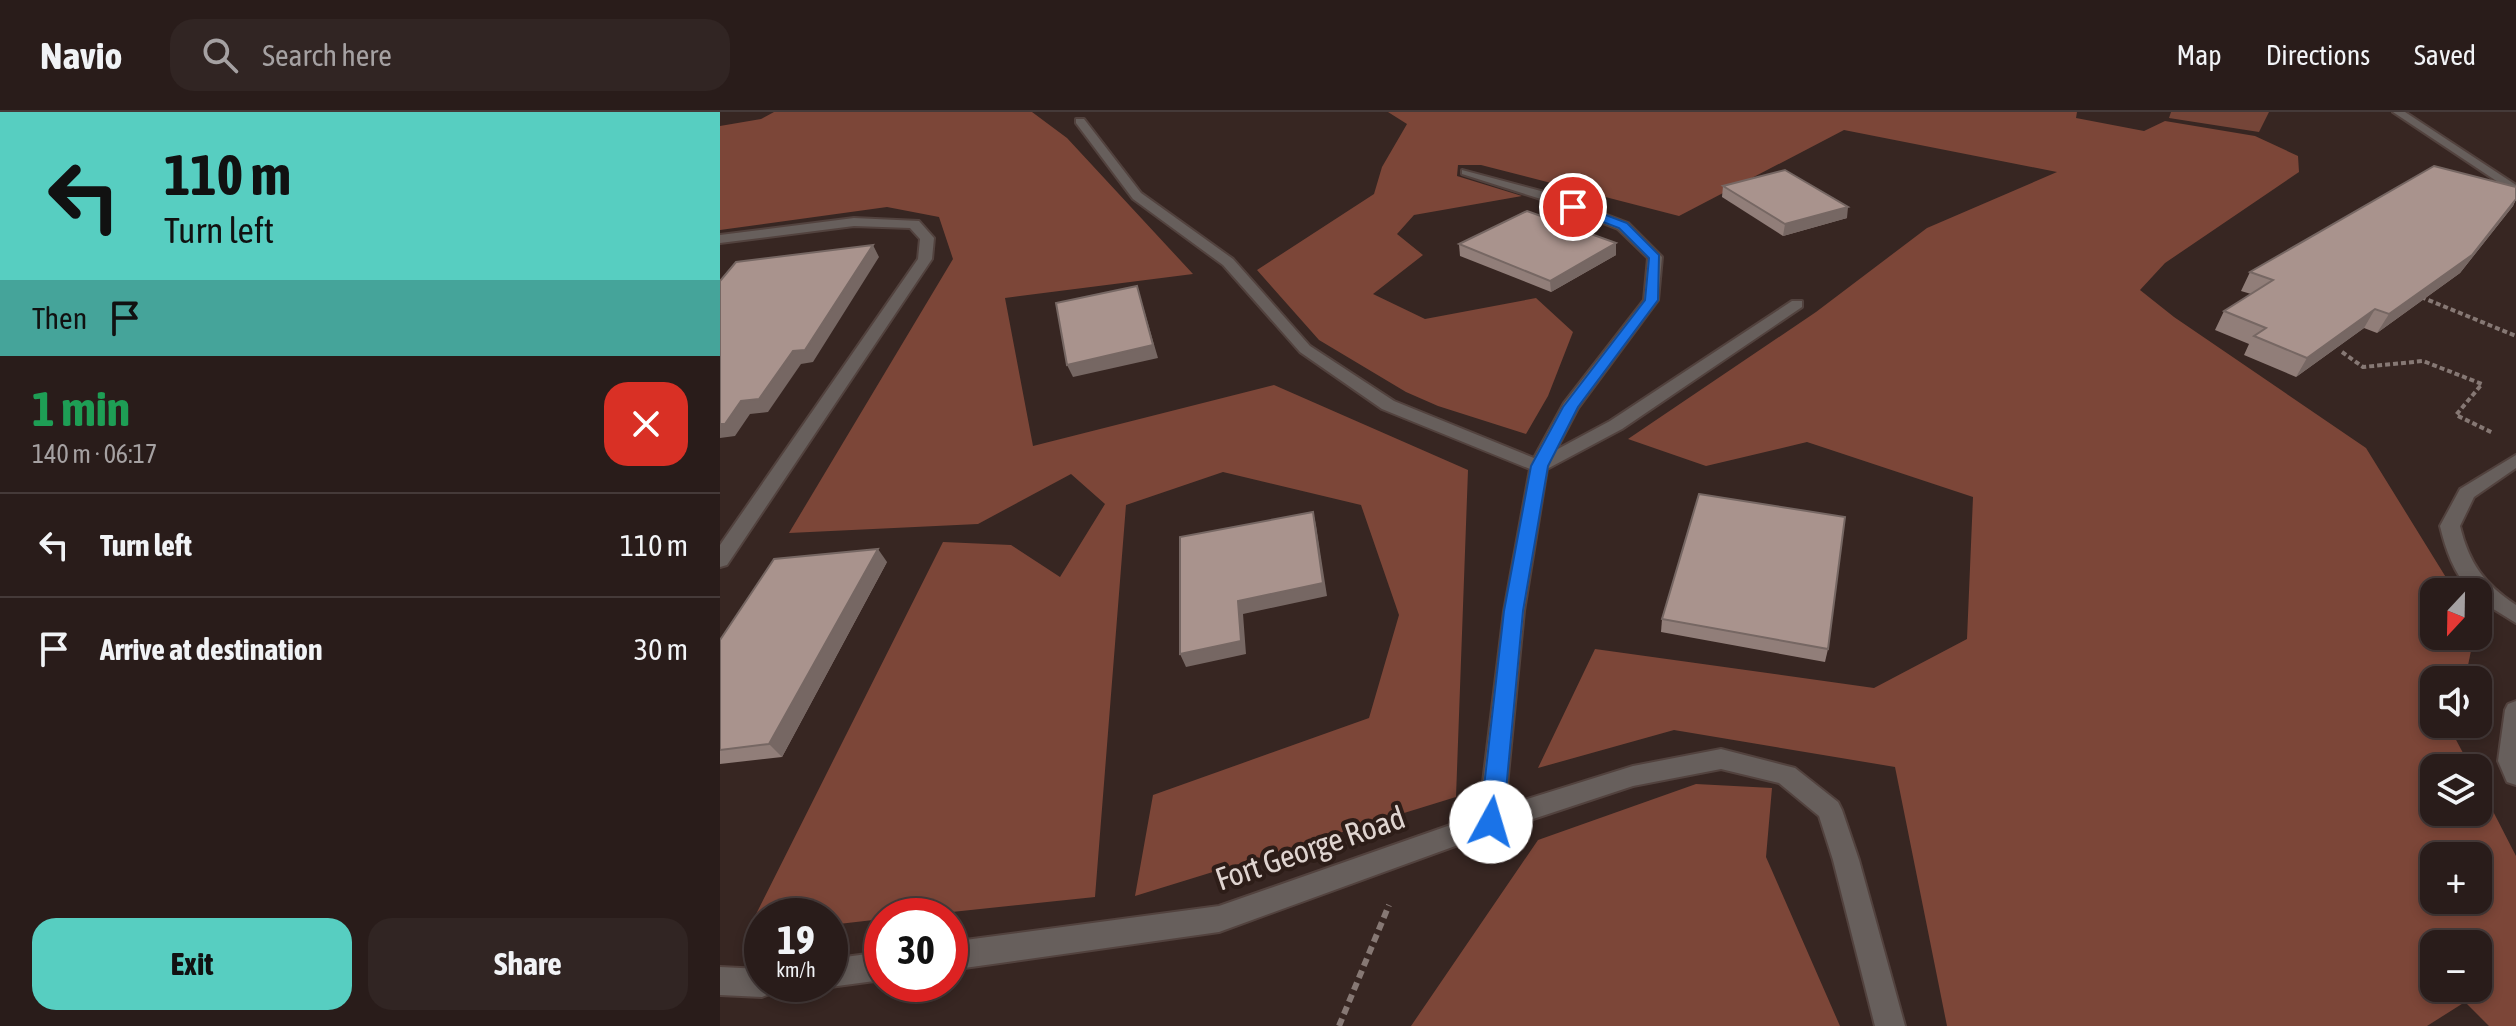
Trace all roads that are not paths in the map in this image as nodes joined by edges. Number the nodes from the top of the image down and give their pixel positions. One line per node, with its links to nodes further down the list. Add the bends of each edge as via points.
1 (2396, 112): 4 (street)
2 (1080, 121): 8 (street, via 1137,196 1228,262 1305,349 1388,405)
3 (1466, 172): 8 (street, via 1623,226 1655,257 1651,300 1570,407)
4 (2516, 190)
5 (720, 239): 9 (street, via 854,222 914,224 927,238 925,259)
6 (1797, 304): 8 (street, via 1616,425)
7 (2516, 460): 10 (street, via 2467,493 2450,526 2457,560 2482,593)
8 (1539, 466): 13 (street, via 1514,611)
9 (720, 560)
10 (2516, 615)
11 (2516, 710): 12 (street, via 2510,761)
12 (2516, 775)
13 (1491, 822): 14 (street, Fort George Road, via 1219,919); 17 (street, Fort George Road, via 1633,776 1721,759 1786,775 1829,810)
14 (968, 954)
15 (720, 981): 16 (street)
16 (744, 982)
17 (1890, 1026)

